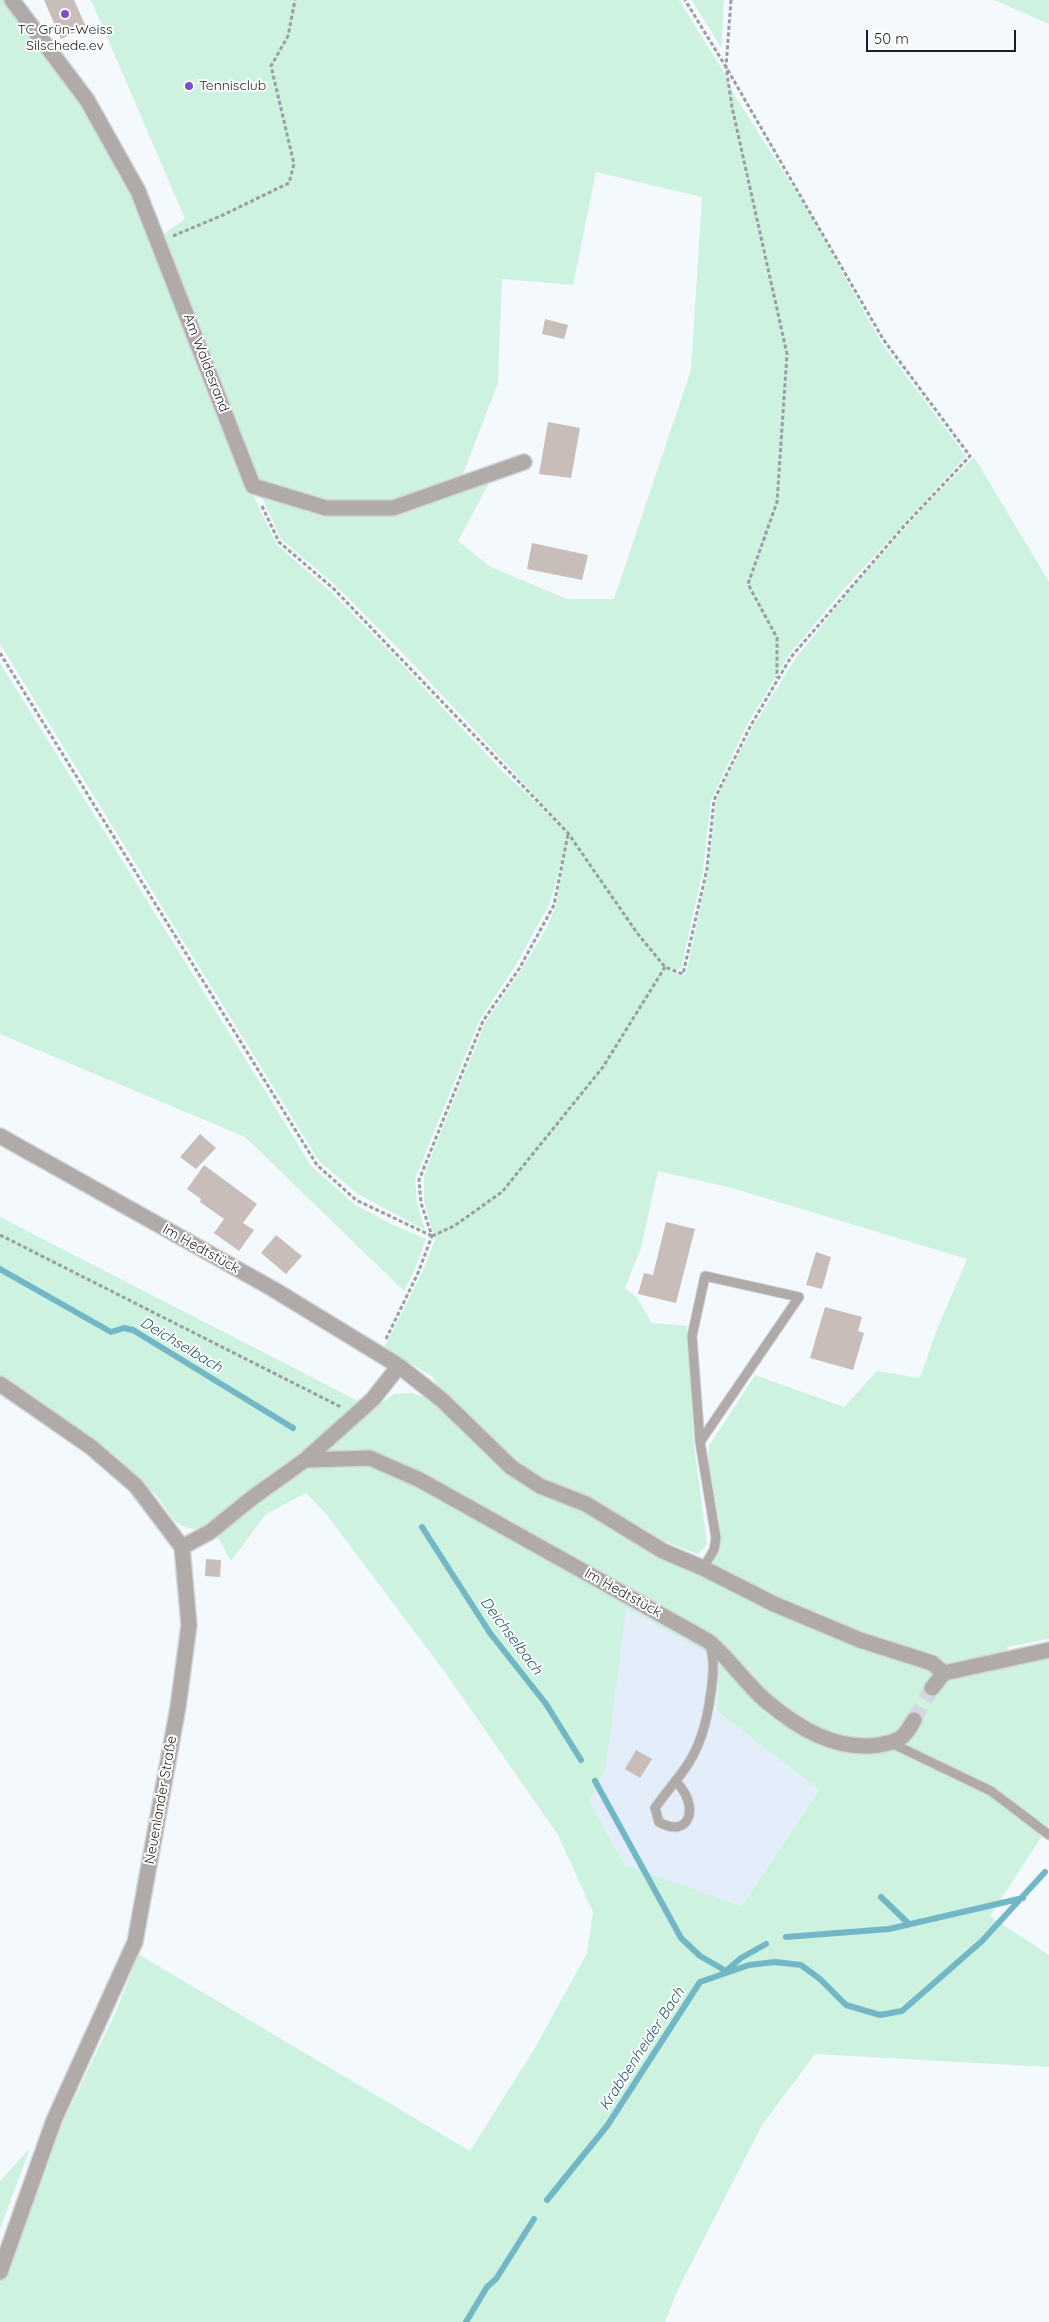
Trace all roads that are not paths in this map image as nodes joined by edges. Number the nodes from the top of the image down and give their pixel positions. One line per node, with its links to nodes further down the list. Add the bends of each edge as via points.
1 (12, 0): 2 (street, Am Waldesrand, via 87,100 138,191 253,486 326,508 393,508)
2 (524, 462)
3 (0, 1136): 4 (street, Im Hedtstück, via 273,1289)
4 (399, 1366): 7 (street, via 373,1399); 9 (street, Im Hedtstück, via 442,1400 511,1468 540,1486 586,1504 663,1551)
5 (0, 1384): 8 (street, via 91,1447 136,1486)
6 (700, 1442): 6 (lane, via 692,1336 705,1276 799,1297); 9 (lane, via 716,1538 714,1550)
7 (306, 1460): 8 (street, via 210,1532); 10 (street, Im Hedtstück, via 370,1458 420,1480)
8 (182, 1548): 18 (street, Neuenlander Straße, via 189,1624 178,1707 135,1942 54,2120)
9 (703, 1568): 12 (street, Im Hedtstück, via 774,1604 860,1640 932,1663)
10 (708, 1641): 15 (street, Im Hedtstück, via 726,1655 765,1700 810,1733 840,1744 862,1747); 16 (lane, via 714,1669 708,1712 699,1745)
11 (1049, 1650): 12 (street)
12 (944, 1673): 13 (street)
13 (932, 1688)
14 (914, 1720): 15 (street, via 904,1736)
15 (891, 1743): 17 (lane, via 991,1791)
16 (675, 1781): 16 (lane, via 656,1808 659,1822 668,1827 680,1826 687,1820 691,1808 687,1794)
17 (1049, 1834)
18 (0, 2272)

